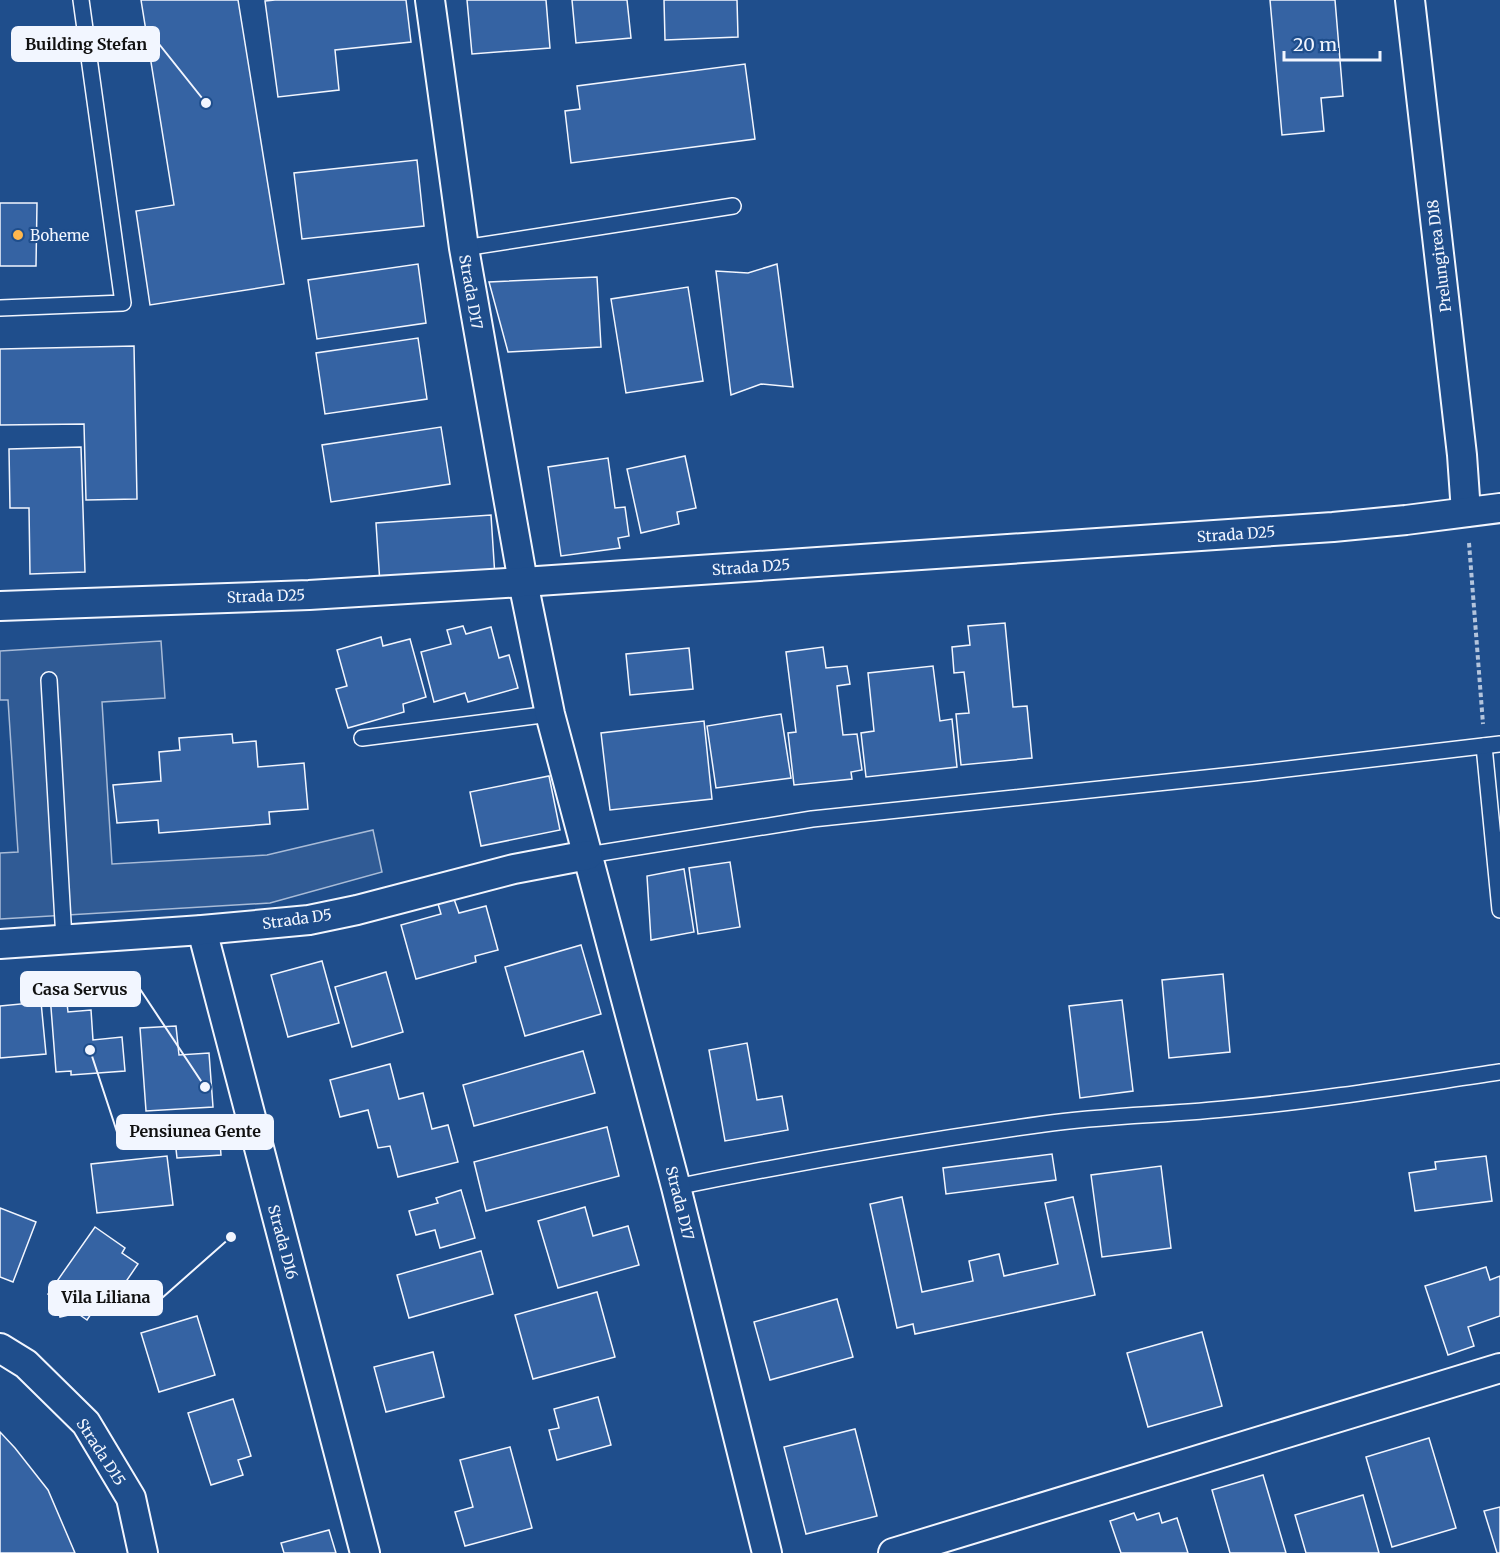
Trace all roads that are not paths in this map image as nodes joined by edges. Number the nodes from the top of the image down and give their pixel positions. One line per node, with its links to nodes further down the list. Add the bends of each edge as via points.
1 (81, 0): 6 (lane, via 123,303)
2 (430, 0): 5 (street, Strada D17)
3 (1410, 0): 8 (street, Prelungirea D18)
4 (733, 206): 5 (lane)
5 (464, 248): 9 (street, Strada D17)
6 (0, 308)
7 (1500, 508): 8 (street, Strada D25)
8 (1466, 512): 9 (street, Strada D25, via 1333,527)
9 (523, 582): 10 (street, Strada D25, via 309,595); 12 (street, Strada D17)
10 (0, 606)
11 (49, 680): 18 (lane)
12 (550, 714): 13 (lane); 15 (street, Strada D17)
13 (362, 738)
14 (1492, 745): 15 (lane, via 812,819); 16 (lane)
15 (588, 855): 17 (street, Strada D5, via 514,868 309,920); 21 (street, Strada D17)
16 (1500, 910)
17 (202, 930): 18 (street, Strada D5); 25 (street, Strada D16)
18 (64, 939): 19 (street, Strada D5)
19 (0, 944)
20 (1500, 1072): 21 (lane, via 1268,1105 1045,1124 828,1157)
21 (676, 1187): 26 (street, Strada D17)
22 (0, 1347): 24 (street, Strada D15, via 26,1364 86,1423 131,1498)
23 (1500, 1368): 27 (street)
24 (143, 1553)
25 (365, 1553)
26 (767, 1553)
27 (893, 1553)

